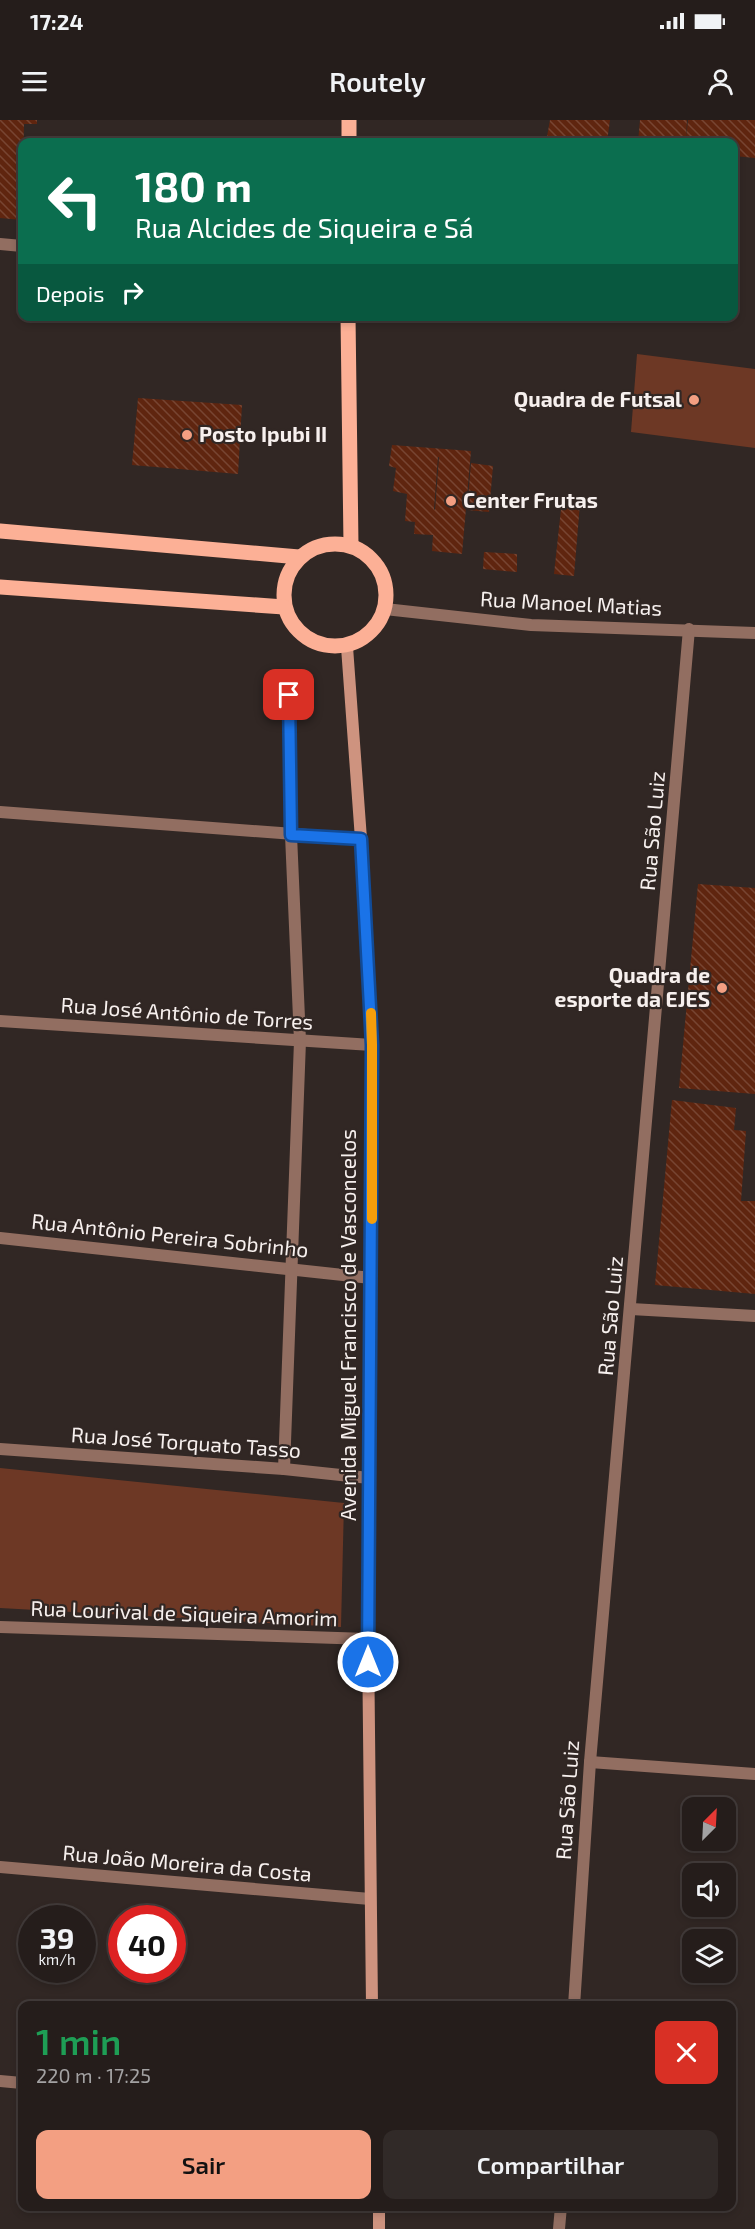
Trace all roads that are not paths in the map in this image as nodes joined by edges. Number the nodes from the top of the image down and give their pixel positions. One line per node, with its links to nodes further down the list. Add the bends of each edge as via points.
1 (349, 120): 2 (main road)
2 (349, 138)
3 (0, 244): 4 (street)
4 (18, 246)
5 (348, 321): 7 (main road)
6 (0, 531): 8 (main road)
7 (351, 545): 8 (main road, via 323,544); 11 (main road, via 374,561 387,587)
8 (299, 557): 10 (main road, via 285,580)
9 (0, 587): 10 (main road)
10 (284, 607): 14 (main road, via 296,630 320,645)
11 (385, 609): 12 (street, Rua Manoel Matias, via 531,625); 14 (main road, via 369,636)
12 (689, 629): 13 (street, Rua Manoel Matias); 25 (street, Rua São Luiz)
13 (755, 633)
14 (346, 646): 18 (street, Avenida Miguel Francisco de Vasconcelos)
15 (289, 695): 17 (street)
16 (0, 812): 17 (street)
17 (291, 835): 18 (street); 20 (street)
18 (361, 839): 21 (street, Avenida Miguel Francisco de Vasconcelos)
19 (0, 1022): 20 (street, Rua José Antônio de Torres)
20 (300, 1041): 21 (street, Rua José Antônio de Torres); 23 (street)
21 (372, 1045): 24 (street, Avenida Miguel Francisco de Vasconcelos)
22 (0, 1238): 23 (street, Rua Antônio Pereira Sobrinho)
23 (291, 1269): 24 (street, Rua Antônio Pereira Sobrinho); 28 (street)
24 (371, 1278): 29 (street, Avenida Miguel Francisco de Vasconcelos)
25 (631, 1309): 26 (street); 32 (street, Rua São Luiz)
26 (755, 1316)
27 (0, 1449): 28 (street, Rua José Torquato Tasso)
28 (285, 1469): 29 (street, Rua José Torquato Tasso)
29 (369, 1478): 31 (street, Avenida Miguel Francisco de Vasconcelos)
30 (0, 1627): 31 (street, Rua Lourival de Siqueira Amorim)
31 (368, 1639): 35 (street, Avenida Miguel Francisco de Vasconcelos)
32 (590, 1762): 33 (street); 37 (street, Rua São Luiz)
33 (755, 1774)
34 (0, 1867): 35 (street, Rua João Moreira da Costa)
35 (370, 1899): 36 (street, Avenida Miguel Francisco de Vasconcelos)
36 (372, 2001)
37 (574, 2001)
38 (0, 2080): 39 (street)
39 (18, 2082)
40 (379, 2211): 42 (street)
41 (561, 2211): 43 (street)
42 (379, 2229)
43 (559, 2229)

